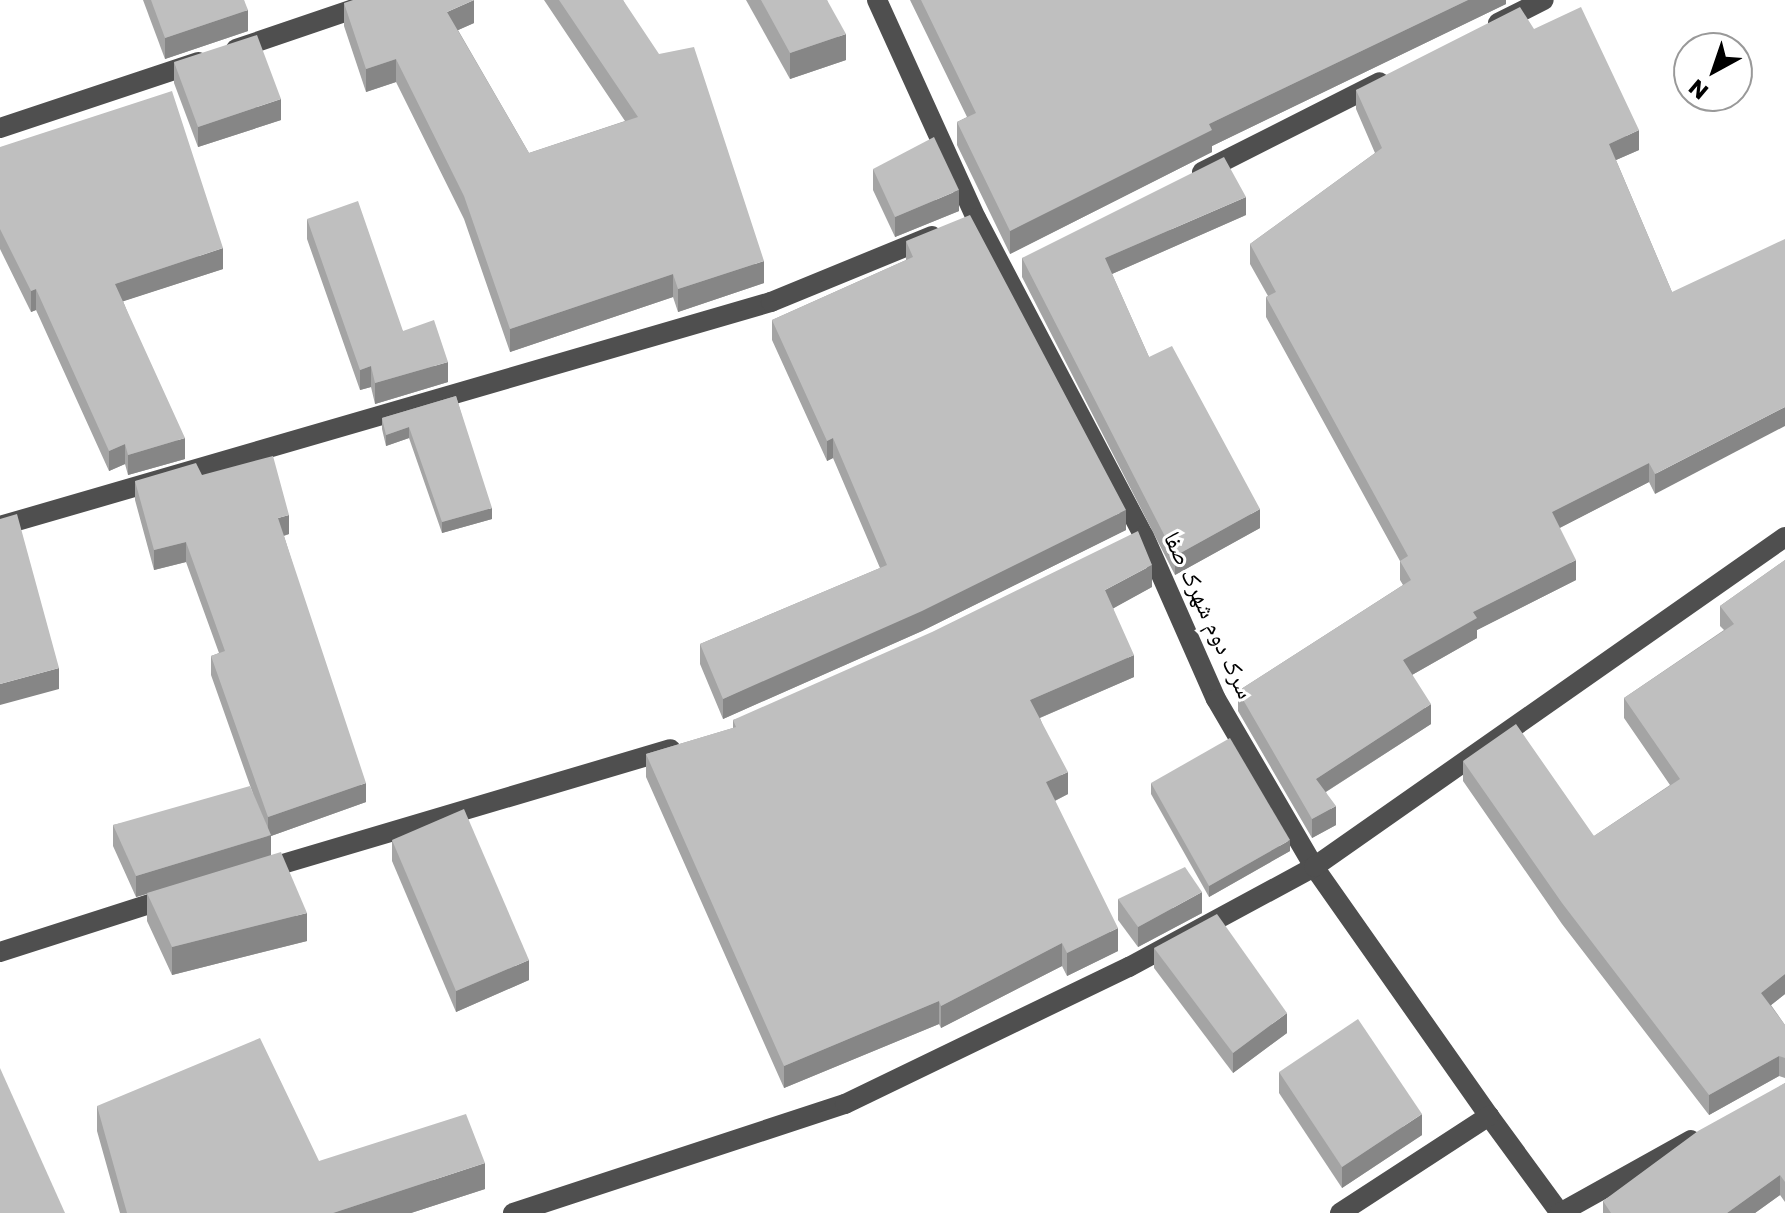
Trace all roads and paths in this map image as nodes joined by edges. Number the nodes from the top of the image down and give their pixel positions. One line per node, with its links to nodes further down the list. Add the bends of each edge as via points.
1 (380, 0): 6 (street)
2 (877, 0): 8 (street, سرک دوم شهرک صفا)
3 (1544, 0): 4 (street)
4 (1473, 36)
5 (1402, 71): 7 (street)
6 (0, 128)
7 (1189, 178)
8 (961, 224): 9 (street, via 771,302); 12 (street, سرک دوم شهرک صفا, via 1012,267 1216,699)
9 (0, 526)
10 (1785, 537): 12 (street)
11 (684, 744): 13 (street)
12 (1314, 867): 16 (street, سرک دوم شهرک صفا); 18 (street, via 1129,967 845,1104)
13 (240, 877)
14 (194, 890): 15 (street)
15 (0, 952)
16 (1489, 1116): 19 (street); 20 (street, سرک دوم شهرک صفا)
17 (1705, 1132): 20 (street)
18 (513, 1213)
19 (1340, 1213)
20 (1560, 1213)

